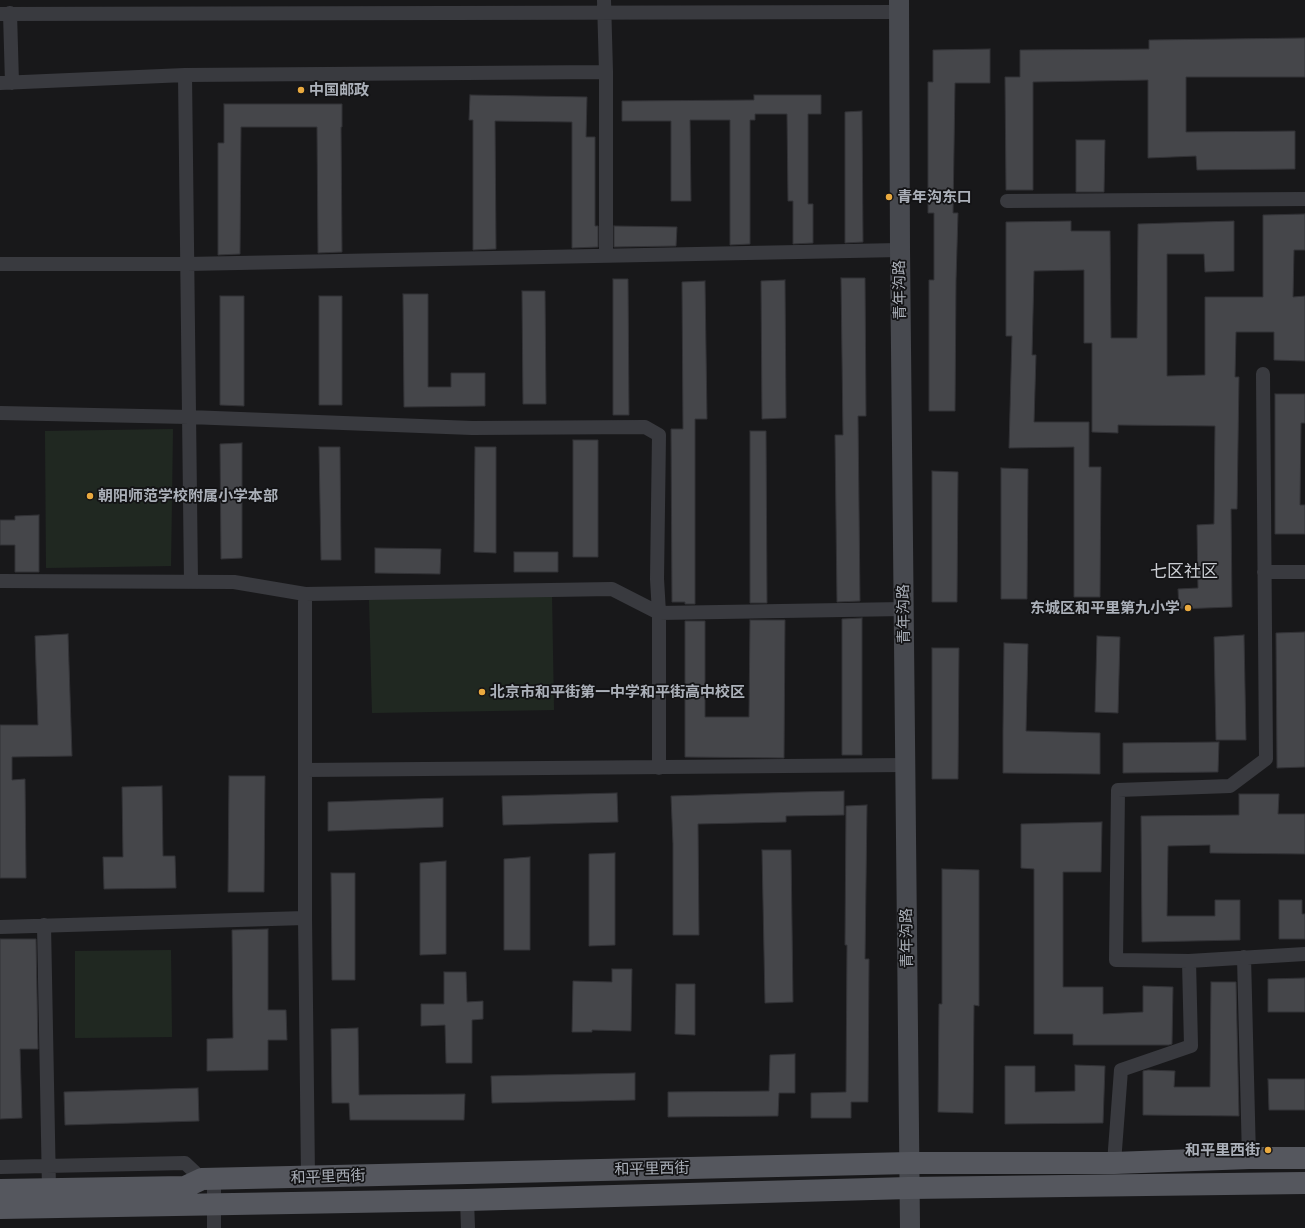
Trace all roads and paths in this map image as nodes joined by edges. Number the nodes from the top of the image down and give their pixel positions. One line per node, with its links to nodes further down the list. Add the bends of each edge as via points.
1 (604, 6): 2 (street); 3 (street); 4 (street)
2 (899, 6): 9 (street, 青年沟路)
3 (5, 14): 6 (street)
4 (606, 72): 5 (street); 10 (street)
5 (185, 75): 6 (street); 12 (street)
6 (6, 83)
7 (1305, 199): 8 (street)
8 (1006, 201)
9 (900, 250): 10 (street); 21 (street, 青年沟路)
10 (606, 255): 12 (street)
11 (0, 264): 12 (street)
12 (187, 264): 15 (street)
13 (1263, 374): 16 (street)
14 (0, 413): 15 (street)
15 (189, 417): 19 (street); 22 (street, via 472,428 645,427 659,435)
16 (1264, 572): 17 (street); 31 (street, via 1266,759 1230,786 1118,790 1116,960)
17 (1305, 572)
18 (0, 581): 19 (street)
19 (191, 582): 20 (street, via 234,582)
20 (305, 594): 22 (street, via 612,588); 25 (street)
21 (904, 609): 22 (street); 23 (street, 青年沟路)
22 (659, 613): 24 (street)
23 (906, 765): 24 (street); 34 (street, 青年沟路)
24 (660, 768): 25 (street)
25 (305, 770): 26 (street)
26 (305, 918): 27 (street); 37 (street)
27 (44, 925): 28 (street); 42 (street)
28 (0, 927)
29 (1305, 954): 30 (street)
30 (1244, 957): 31 (street); 32 (street)
31 (1189, 961): 35 (street, via 1191,1046 1121,1070)
32 (1249, 1158): 33 (main road, 和平里西街); 35 (main road, 和平里西街)
33 (1305, 1158)
34 (910, 1163): 35 (main road, 和平里西街); 37 (main road, 和平里西街); 40 (street, 青年沟路)
35 (1114, 1163)
36 (0, 1167): 38 (street, via 184,1163)
37 (308, 1177): 38 (main road, 和平里西街)
38 (208, 1179): 42 (main road, 和平里西街, via 185,1187); 44 (street)
39 (1305, 1183): 40 (main road, 和平里西街)
40 (910, 1188): 43 (main road, 和平里西街); 48 (street, 青年沟路)
41 (0, 1190): 42 (main road, 和平里西街)
42 (49, 1190)
43 (467, 1200): 44 (main road, 和平里西街); 47 (street)
44 (214, 1204): 45 (main road, 和平里西街); 46 (street)
45 (0, 1208)
46 (214, 1228)
47 (468, 1228)
48 (910, 1228)

